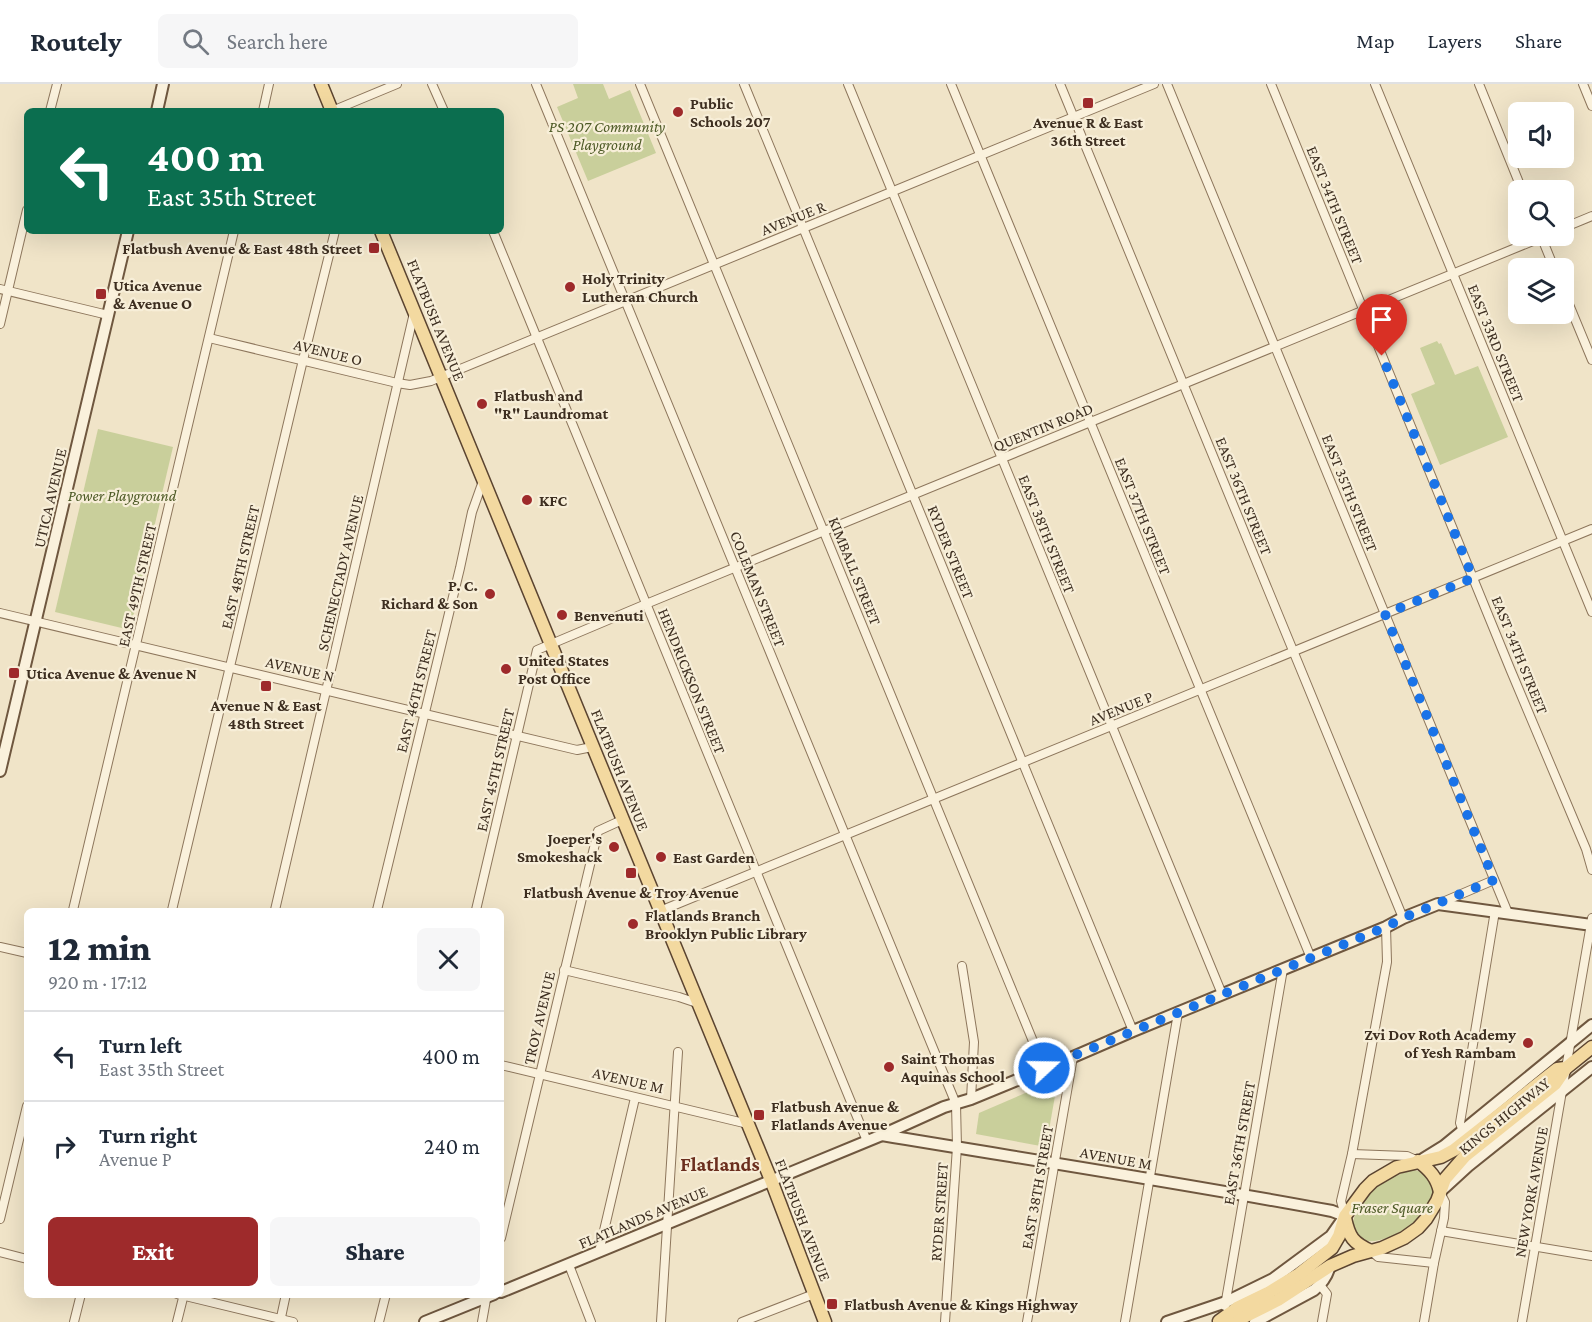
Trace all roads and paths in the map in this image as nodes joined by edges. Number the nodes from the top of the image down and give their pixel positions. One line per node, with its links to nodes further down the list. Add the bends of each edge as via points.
1 (57, 84): 20 (street)
2 (163, 84): 21 (main road)
3 (269, 84): 22 (street)
4 (321, 84): 23 (main road)
5 (397, 84): 24 (street)
6 (432, 84): 25 (street)
7 (536, 84): 43 (street, COLEMAN STREET)
8 (640, 84): 40 (street, KIMBALL STREET)
9 (744, 84): 33 (street, RYDER STREET)
10 (848, 84): 29 (street, EAST 38TH STREET)
11 (951, 84): 27 (street, EAST 37TH STREET)
12 (1060, 84): 26 (street, EAST 36TH STREET)
13 (1154, 84): 26 (street, AVENUE R)
14 (1167, 84): 51 (street, EAST 35TH STREET)
15 (1271, 84): 44 (street, EAST 34TH STREET)
16 (1375, 84): 41 (street, EAST 33RD STREET)
17 (1479, 84): 28 (street)
18 (1583, 84): 19 (street)
19 (1592, 106)
20 (52, 108)
21 (158, 108)
22 (263, 108)
23 (331, 108)
24 (339, 108)
25 (443, 108)
26 (1074, 118): 27 (street, AVENUE R); 56 (street, EAST 36TH STREET)
27 (981, 156): 29 (street, AVENUE R); 57 (street, EAST 37TH STREET)
28 (1518, 180)
29 (892, 192): 33 (street, AVENUE R); 58 (street, EAST 38TH STREET)
30 (1592, 216): 32 (street)
31 (24, 220): 42 (street)
32 (1574, 223)
33 (803, 228): 40 (street, AVENUE R); 60 (street, RYDER STREET)
34 (127, 234): 46 (main road, UTICA AVENUE)
35 (233, 234): 49 (street, EAST 49TH STREET)
36 (334, 234): 52 (street, EAST 48TH STREET)
37 (382, 234): 45 (main road, FLATBUSH AVENUE)
38 (494, 234): 50 (street, HENDRICKSON STREET)
39 (1518, 246): 41 (street, QUENTIN ROAD)
40 (714, 265): 43 (street, AVENUE R); 62 (street, KIMBALL STREET)
41 (1452, 273): 44 (street, QUENTIN ROAD); 63 (street, EAST 33RD STREET)
42 (4, 290): 46 (street); 48 (street)
43 (625, 301): 50 (street, AVENUE R); 64 (street, COLEMAN STREET)
44 (1363, 310): 51 (street, QUENTIN ROAD); 65 (street, EAST 34TH STREET)
45 (415, 312): 54 (main road, FLATBUSH AVENUE); 55 (street, SCHENECTADY AVENUE)
46 (108, 315): 70 (main road, UTICA AVENUE)
47 (1574, 317): 53 (street)
48 (0, 324)
49 (209, 338): 52 (street, AVENUE O); 72 (street, EAST 49TH STREET)
50 (537, 338): 54 (street, AVENUE R); 66 (street, HENDRICKSON STREET)
51 (1275, 346): 56 (street, QUENTIN ROAD); 69 (street, EAST 35TH STREET)
52 (303, 360): 55 (street, AVENUE O); 74 (street, EAST 48TH STREET)
53 (1592, 360)
54 (441, 376): 55 (street, AVENUE O, via 421,384); 59 (main road, FLATBUSH AVENUE)
55 (397, 383): 76 (street, SCHENECTADY AVENUE)
56 (1183, 384): 57 (street, QUENTIN ROAD); 73 (street, EAST 36TH STREET)
57 (1090, 422): 58 (street, QUENTIN ROAD); 75 (street, EAST 37TH STREET)
58 (1002, 458): 60 (street, QUENTIN ROAD); 78 (street, EAST 38TH STREET)
59 (483, 479): 71 (main road, FLATBUSH AVENUE); 77 (street, EAST 46TH STREET)
60 (913, 495): 62 (street, QUENTIN ROAD); 81 (street, RYDER STREET)
61 (1592, 529): 63 (street, AVENUE P)
62 (824, 531): 64 (street, QUENTIN ROAD); 83 (street, KIMBALL STREET)
63 (1563, 541): 65 (street, AVENUE P); 67 (street, EAST 33RD STREET)
64 (735, 568): 66 (street, QUENTIN ROAD); 85 (street, COLEMAN STREET)
65 (1473, 578): 69 (street, AVENUE P); 86 (street, EAST 34TH STREET)
66 (646, 604): 71 (street, QUENTIN ROAD); 87 (street, HENDRICKSON STREET)
67 (1592, 612)
68 (0, 613): 70 (street, AVENUE N)
69 (1385, 614): 73 (street, AVENUE P); 88 (street, EAST 35TH STREET)
70 (36, 622): 72 (street, AVENUE N); 82 (main road, UTICA AVENUE)
71 (552, 644): 79 (street, EAST 45TH STREET, via 537,651); 80 (main road, FLATBUSH AVENUE)
72 (136, 646): 74 (street, AVENUE N); 90 (street, EAST 49TH STREET)
73 (1293, 652): 75 (street, AVENUE P); 98 (street, EAST 36TH STREET)
74 (230, 668): 76 (street, AVENUE N); 91 (street, EAST 48TH STREET)
75 (1200, 690): 78 (street, AVENUE P); 103 (street, EAST 37TH STREET)
76 (327, 691): 77 (street, AVENUE N); 92 (street, SCHENECTADY AVENUE)
77 (424, 714): 79 (street, AVENUE N); 93 (street, EAST 46TH STREET)
78 (1112, 726): 81 (street, AVENUE P); 107 (street, EAST 38TH STREET)
79 (517, 736): 80 (street, AVENUE N, via 577,750); 94 (street, EAST 45TH STREET)
80 (592, 747): 84 (main road, FLATBUSH AVENUE)
81 (1023, 762): 83 (street, AVENUE P); 111 (street, RYDER STREET)
82 (0, 771)
83 (934, 799): 85 (street, AVENUE P); 118 (street, KIMBALL STREET)
84 (622, 820): 95 (main road, FLATBUSH AVENUE); 106 (street, TROY AVENUE, via 598,831)
85 (845, 836): 87 (street, AVENUE P); 124 (street, COLEMAN STREET)
86 (1592, 870)
87 (756, 872): 95 (street, AVENUE P); 130 (street, HENDRICKSON STREET)
88 (1494, 880): 89 (street, FLATLANDS AVENUE); 97 (street, EAST 35TH STREET)
89 (1438, 904): 96 (main road); 98 (main road, FLATLANDS AVENUE)
90 (73, 908)
91 (172, 908)
92 (275, 908)
93 (377, 908)
94 (476, 908)
95 (660, 911): 108 (main road, FLATBUSH AVENUE)
96 (1495, 911): 97 (main road); 128 (street, via 1460,1123)
97 (1508, 912): 99 (main road)
98 (1403, 918): 100 (main road, FLATLANDS AVENUE)
99 (1592, 922): 112 (street, NEW YORK AVENUE)
100 (1386, 927): 103 (main road, FLATLANDS AVENUE); 132 (street, via 1387,962)
101 (0, 946): 102 (street)
102 (24, 952)
103 (1311, 958): 105 (main road, FLATLANDS AVENUE)
104 (962, 966): 123 (street, via 974,1042)
105 (1283, 969): 107 (main road, FLATLANDS AVENUE); 138 (street, EAST 36TH STREET)
106 (564, 970): 108 (street); 120 (street, TROY AVENUE)
107 (1222, 994): 109 (main road, FLATLANDS AVENUE)
108 (698, 1003): 127 (main road, FLATBUSH AVENUE)
109 (1178, 1013): 111 (main road, FLATLANDS AVENUE); 135 (street)
110 (1592, 1025): 112 (main road, KINGS HIGHWAY)
111 (1133, 1031): 115 (main road, FLATLANDS AVENUE)
112 (1570, 1042): 119 (street, NEW YORK AVENUE); 128 (main road, KINGS HIGHWAY)
113 (1592, 1047): 119 (main road, KINGS HIGHWAY)
114 (678, 1052): 125 (street)
115 (1073, 1057): 118 (main road, FLATLANDS AVENUE); 134 (street, EAST 38TH STREET)
116 (504, 1066): 120 (street, AVENUE M)
117 (1592, 1067): 121 (main road, KINGS HIGHWAY)
118 (1044, 1068): 123 (main road, FLATLANDS AVENUE)
119 (1566, 1068): 121 (street, NEW YORK AVENUE); 133 (main road, KINGS HIGHWAY, via 1557,1069 1454,1149 1441,1157); 137 (main road, KINGS HIGHWAY, via 1555,1084 1465,1156 1445,1179)
120 (540, 1075): 122 (street, AVENUE M); 142 (street, TROY AVENUE)
121 (1562, 1090): 137 (main road, KINGS HIGHWAY); 144 (street, NEW YORK AVENUE)
122 (635, 1098): 125 (street, AVENUE M); 147 (street)
123 (971, 1099): 124 (main road, FLATLANDS AVENUE)
124 (956, 1104): 129 (main road, FLATLANDS AVENUE); 131 (street, RYDER STREET)
125 (673, 1106): 127 (street, AVENUE M); 141 (street)
126 (24, 1119): 140 (street)
127 (748, 1124): 136 (main road, FLATBUSH AVENUE)
128 (1463, 1132): 133 (main road, KINGS HIGHWAY)
129 (882, 1135): 130 (main road, FLATLANDS AVENUE); 131 (main road, AVENUE M)
130 (867, 1141): 136 (main road, FLATLANDS AVENUE)
131 (957, 1147): 134 (main road, AVENUE M); 177 (street, RYDER STREET)
132 (1352, 1154): 133 (street, via 1407,1156); 139 (street, via 1341,1201)
133 (1419, 1161): 137 (main road, via 1431,1171); 139 (main road, KINGS HIGHWAY, via 1397,1167 1374,1181)
134 (1055, 1162): 135 (main road, AVENUE M); 178 (street, EAST 38TH STREET)
135 (1149, 1179): 138 (main road, AVENUE M); 179 (street)
136 (771, 1180): 141 (main road, FLATLANDS AVENUE); 155 (main road, FLATBUSH AVENUE)
137 (1440, 1192): 143 (street, via 1446,1202); 145 (main road, KINGS HIGHWAY, via 1418,1228 1393,1244)
138 (1244, 1195): 139 (main road, AVENUE M); 163 (street, EAST 36TH STREET)
139 (1344, 1216): 145 (main road, via 1351,1238); 163 (main road, KINGS HIGHWAY, via 1331,1236 1290,1268); 166 (main road, KINGS HIGHWAY, via 1336,1242 1321,1258)
140 (0, 1219)
141 (666, 1223): 147 (main road, FLATLANDS AVENUE); 174 (street)
142 (504, 1225)
143 (1442, 1231): 144 (street); 150 (street)
144 (1536, 1246): 148 (street); 184 (street, NEW YORK AVENUE)
145 (1371, 1251): 150 (street, via 1378,1257); 152 (main road, KINGS HIGHWAY)
146 (0, 1252): 149 (street)
147 (599, 1252): 151 (main road, FLATLANDS AVENUE)
148 (1592, 1256)
149 (24, 1258)
150 (1434, 1263): 183 (street)
151 (569, 1264): 154 (main road, FLATLANDS AVENUE); 173 (street)
152 (1330, 1266): 153 (main road); 166 (main road, KINGS HIGHWAY, via 1264,1308 1232,1322)
153 (1320, 1285): 181 (main road); 182 (street, via 1327,1294)
154 (504, 1291)
155 (814, 1294): 175 (street); 176 (main road, FLATBUSH AVENUE)
156 (80, 1298): 167 (street)
157 (181, 1298): 168 (street)
158 (194, 1298): 165 (street)
159 (285, 1298): 165 (street)
160 (385, 1298): 170 (street)
161 (482, 1298): 171 (main road)
162 (488, 1298): 164 (street)
163 (1226, 1302): 166 (street, EAST 36TH STREET); 180 (main road, KINGS HIGHWAY)
164 (483, 1318): 172 (street)
165 (280, 1320): 169 (street)
166 (1221, 1321)
167 (75, 1322)
168 (177, 1322)
169 (293, 1322)
170 (379, 1322)
171 (425, 1322)
172 (489, 1322)
173 (591, 1322)
174 (661, 1322)
175 (742, 1322)
176 (825, 1322)
177 (945, 1322)
178 (1027, 1322)
179 (1125, 1322)
180 (1167, 1322)
181 (1255, 1322)
182 (1322, 1322)
183 (1424, 1322)
184 (1522, 1322)

